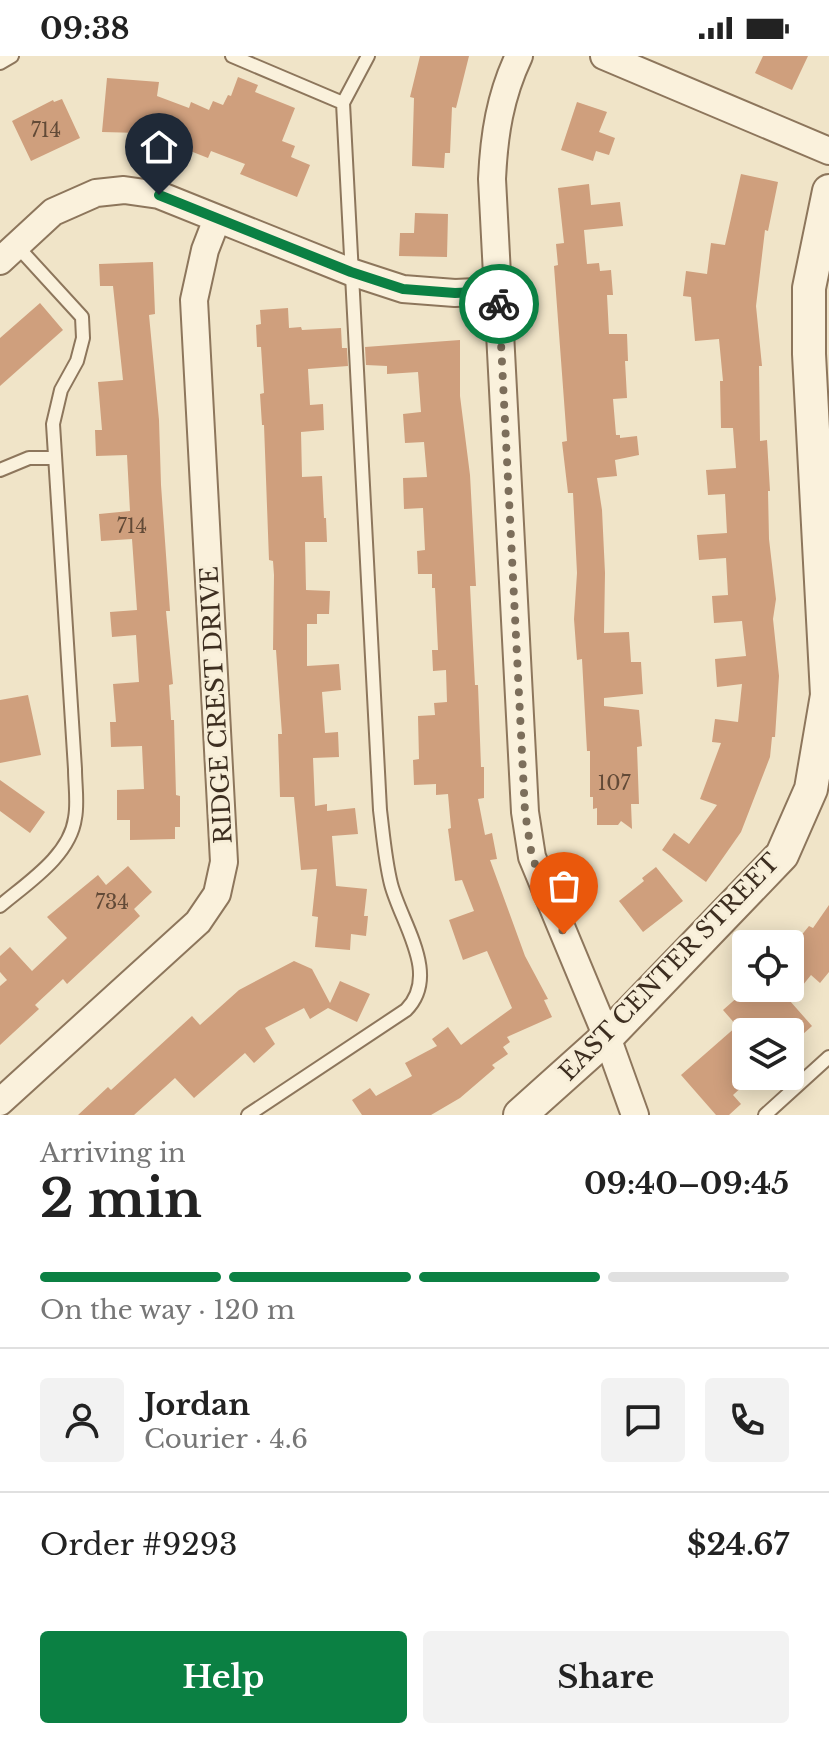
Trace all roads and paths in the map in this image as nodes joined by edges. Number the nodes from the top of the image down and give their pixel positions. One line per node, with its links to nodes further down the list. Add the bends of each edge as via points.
1 (12, 56): 6 (lane)
2 (232, 56): 7 (lane)
3 (368, 56): 7 (lane)
4 (519, 56): 13 (street, via 495,132)
5 (604, 56): 8 (street)
6 (0, 63)
7 (343, 103): 12 (lane)
8 (829, 151)
9 (829, 191): 16 (street, EAST CENTER STREET, via 809,288)
10 (217, 219): 11 (street, via 159,195 96,193 53,212); 12 (street); 20 (street, RIDGE CREST DRIVE, via 194,300 224,862 217,894 198,922)
11 (8, 253): 14 (lane, via 82,317 77,361 61,390 53,424)
12 (351, 272): 13 (street, via 403,289); 21 (lane, via 380,810 391,884 418,960 421,987 406,1010)
13 (498, 291): 18 (street, via 525,812 532,857)
14 (55, 458): 15 (lane, via 29,458); 17 (lane, via 75,819 54,859)
15 (0, 470)
16 (828, 695): 18 (street, EAST CENTER STREET, via 811,789 782,855)
17 (0, 906)
18 (607, 1037): 22 (street, EAST CENTER STREET); 23 (street)
19 (829, 1057): 24 (lane)
20 (0, 1102)
21 (248, 1115)
22 (520, 1115)
23 (635, 1115)
24 (765, 1115)

